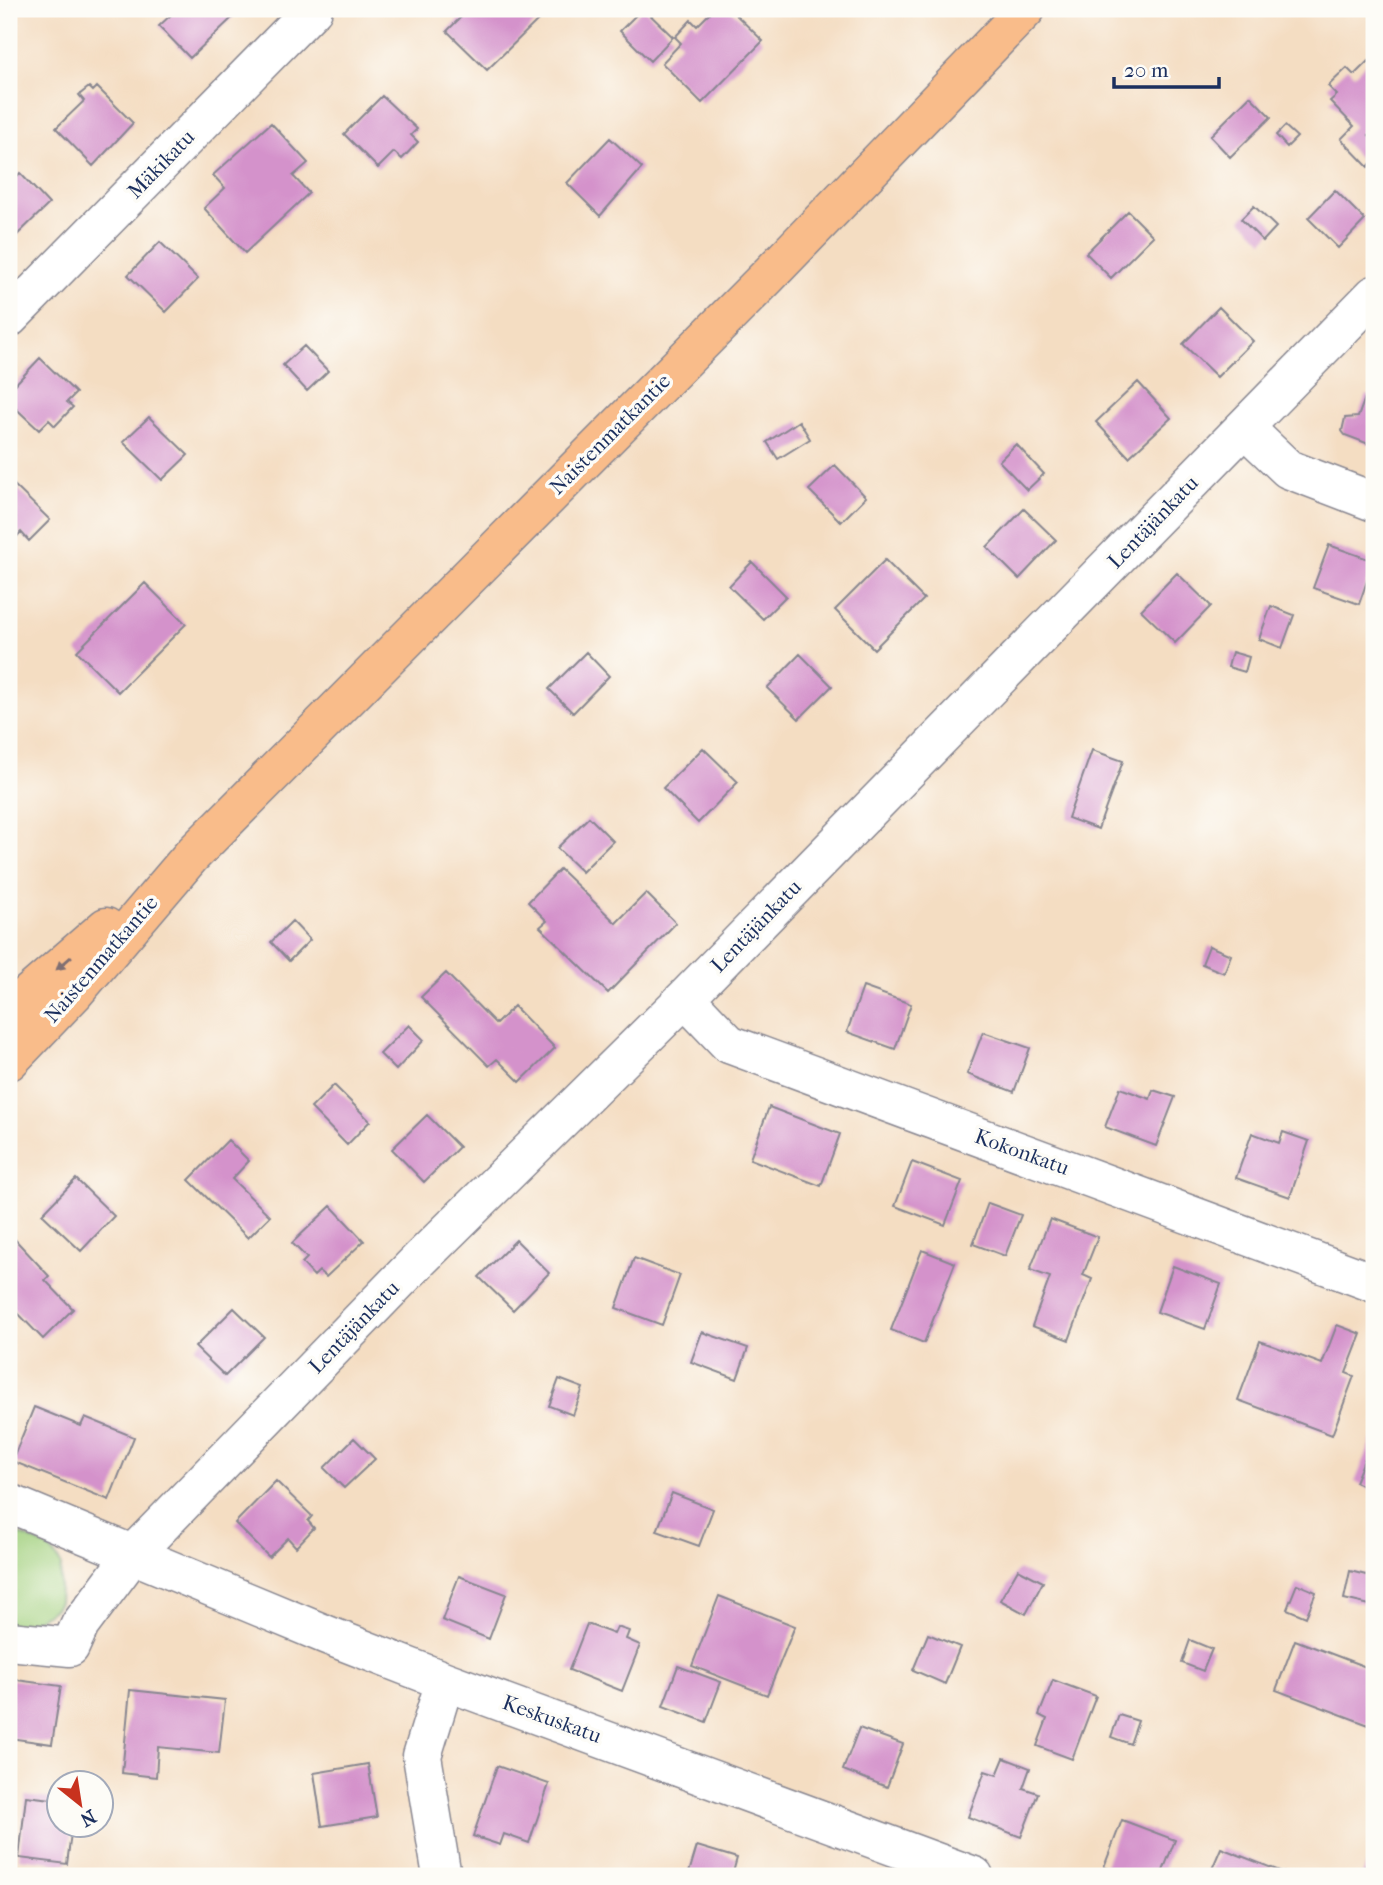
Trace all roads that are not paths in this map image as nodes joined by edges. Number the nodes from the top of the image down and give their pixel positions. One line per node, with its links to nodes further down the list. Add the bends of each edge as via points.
1 (313, 9): 4 (street, Mäkikatu)
2 (1026, 9): 7 (main road, Naistenmatkantie, via 767,277)
3 (1374, 295): 5 (street, Lentäjänkatu)
4 (9, 318)
5 (1245, 428): 6 (street, via 1288,469); 8 (street, Lentäjänkatu)
6 (1374, 502)
7 (191, 856): 9 (main road, Naistenmatkantie, one-way to 9); 10 (main road, Naistenmatkantie, via 75,992)
8 (685, 998): 11 (street, Kokonkatu, via 729,1044); 13 (street, Lentäjänkatu, via 418,1261)
9 (9, 1011)
10 (9, 1061)
11 (1374, 1283)
12 (9, 1503): 13 (street, Keskuskatu)
13 (133, 1554): 14 (street, via 80,1625 70,1647); 15 (street, Keskuskatu)
14 (9, 1642)
15 (445, 1681): 16 (street, via 422,1756); 17 (street, Keskuskatu)
16 (442, 1876)
17 (974, 1876)

